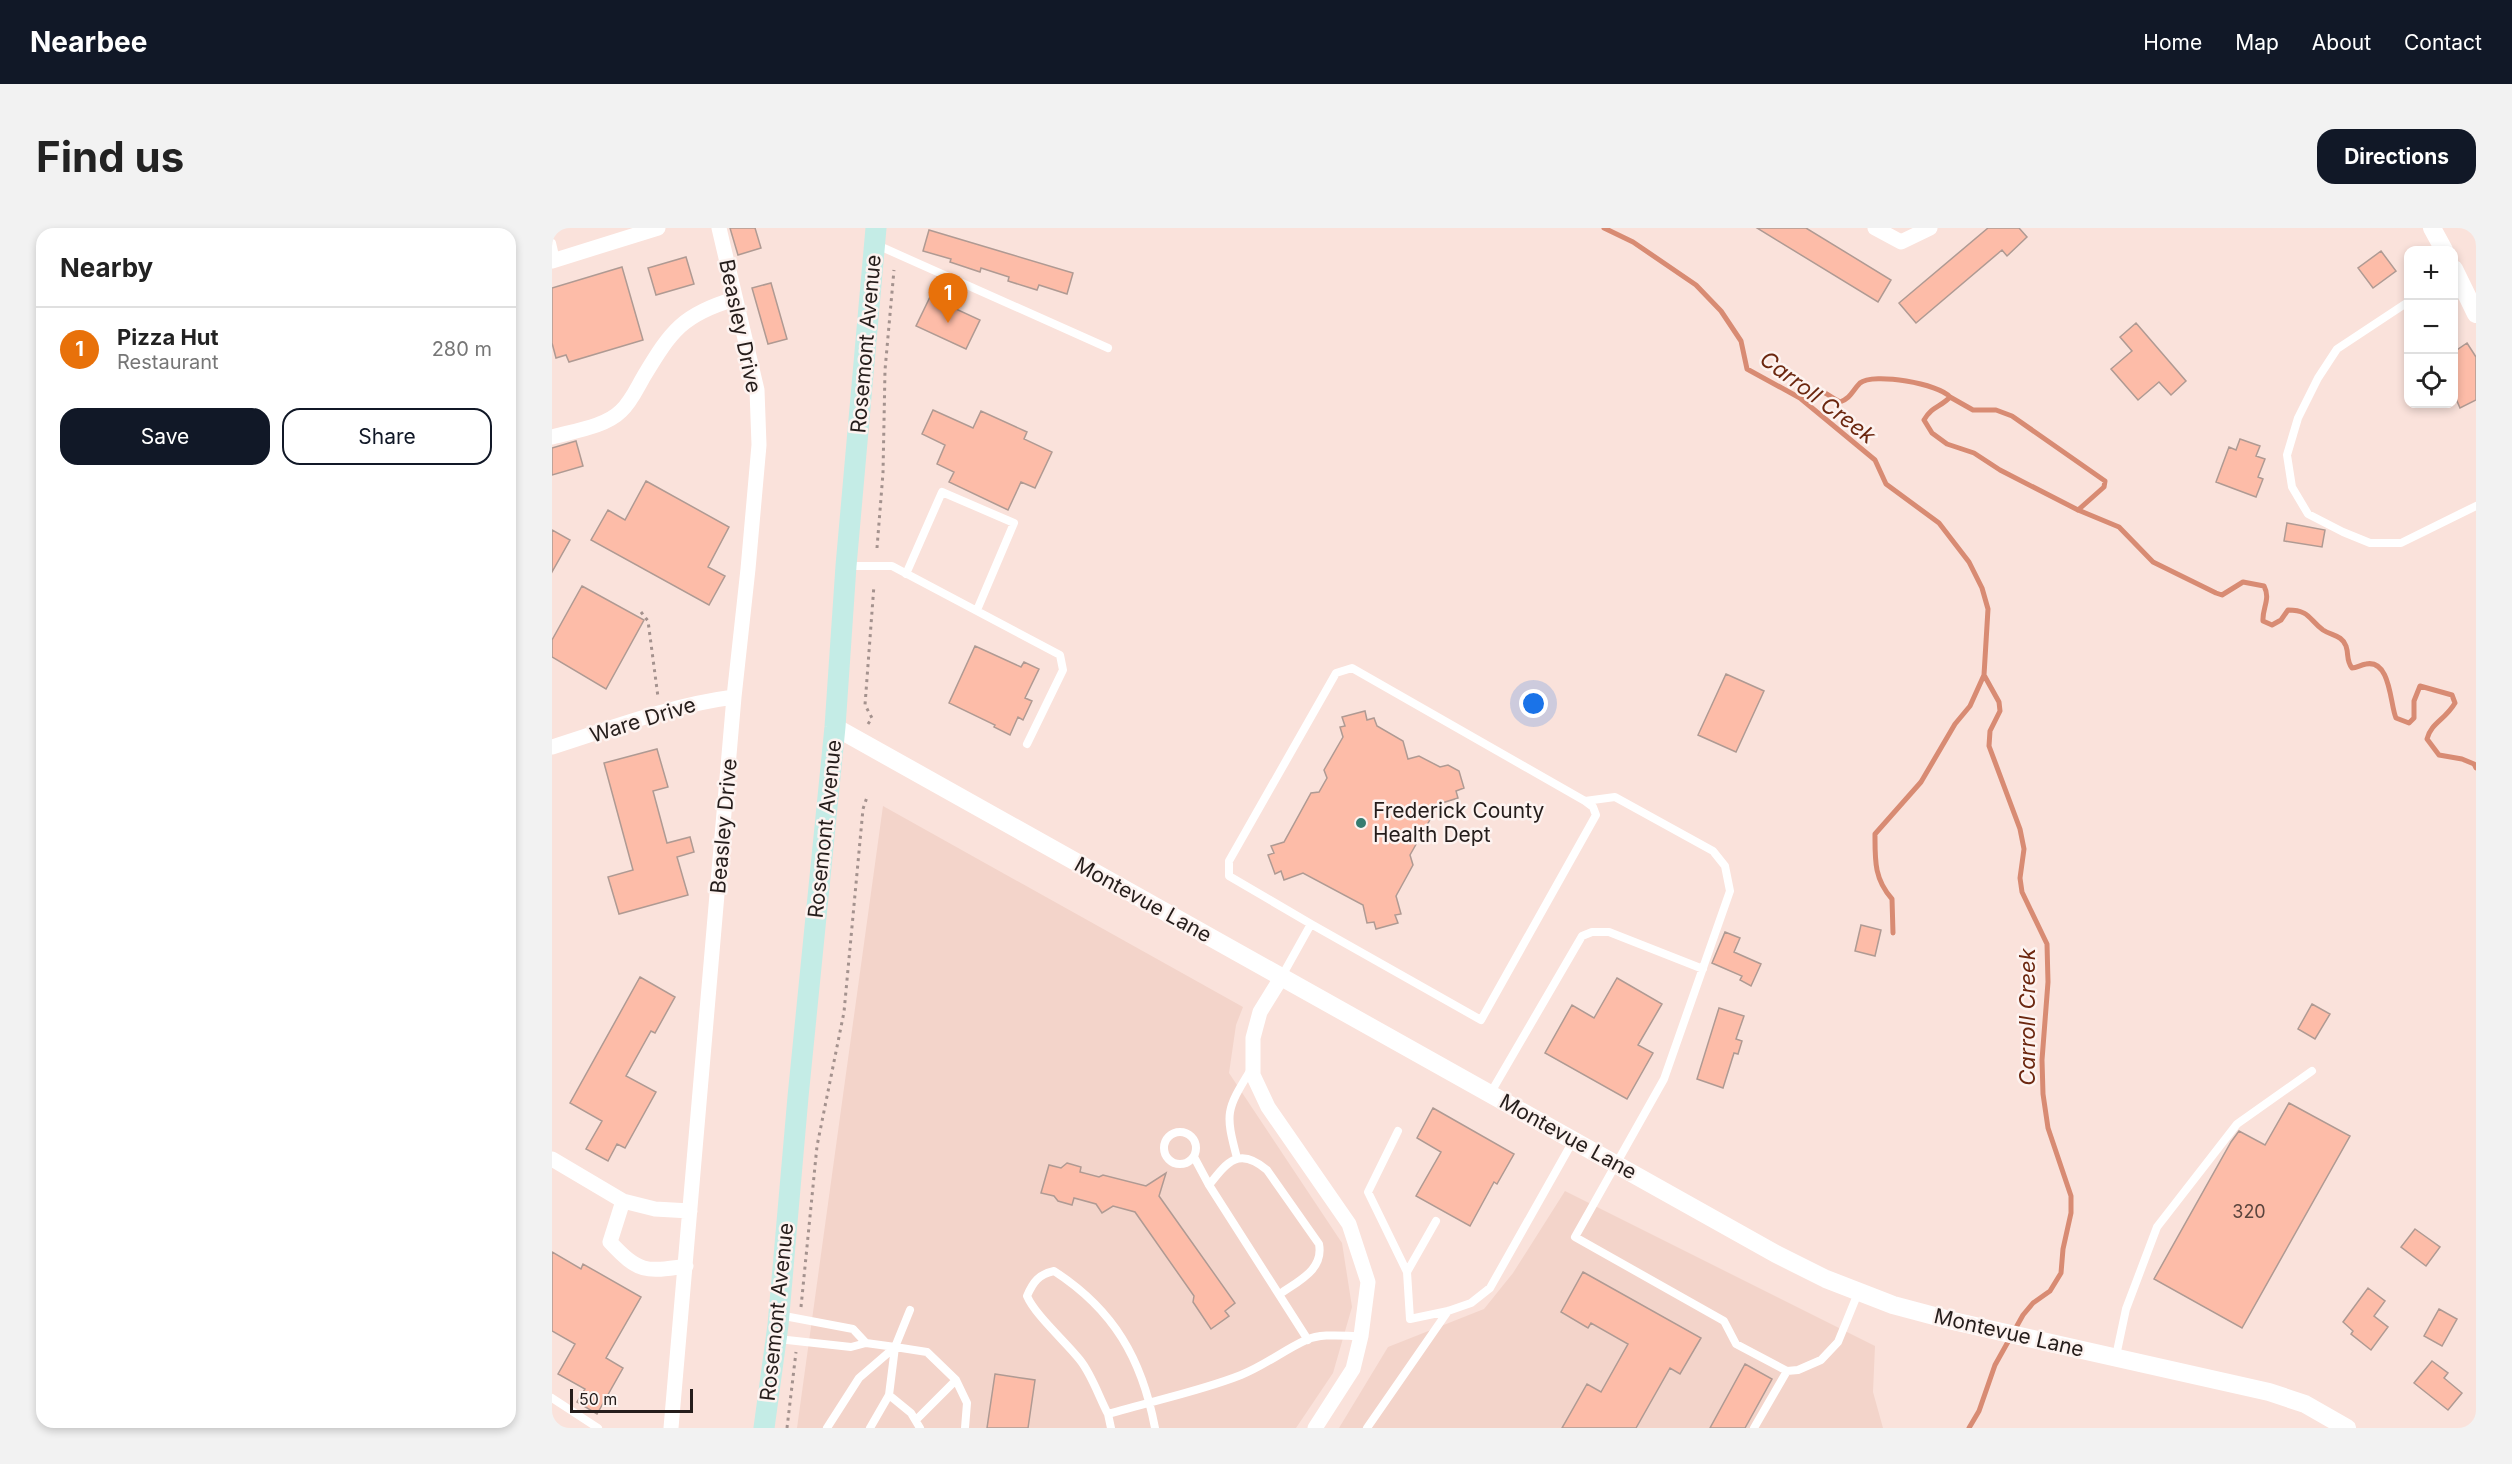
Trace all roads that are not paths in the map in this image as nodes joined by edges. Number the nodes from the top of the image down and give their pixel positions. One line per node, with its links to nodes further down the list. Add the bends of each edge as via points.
1 (658, 228): 9 (street)
2 (719, 228): 11 (street, Beasley Drive)
3 (1875, 228): 4 (street, via 1901,242)
4 (1929, 228)
5 (2432, 228): 8 (street)
6 (876, 236): 14 (lane); 17 (main road, Rosemont Avenue)
7 (552, 243): 9 (lane)
8 (2442, 246)
9 (554, 261)
10 (2458, 279): 13 (street)
11 (735, 299): 15 (street, via 707,307 683,321 661,347 620,412 606,421); 20 (street, Beasley Drive, via 757,390 759,445)
12 (2404, 305): 16 (lane, via 2337,349 2318,378 2298,418 2287,455 2292,487 2308,514 2370,543 2401,543)
13 (2476, 314)
14 (1108, 348)
15 (552, 437)
16 (2476, 506)
17 (846, 566): 18 (lane, via 892,566); 21 (main road, Rosemont Avenue)
18 (906, 574): 19 (lane); 19 (lane, via 942,492 1014,523)
19 (976, 610): 22 (lane, via 1060,655 1063,670)
20 (734, 697): 23 (street, Ware Drive, via 692,704); 39 (street, Beasley Drive)
21 (835, 727): 27 (street, Montevue Lane); 47 (main road, Rosemont Avenue)
22 (1027, 744)
23 (552, 747)
24 (1585, 801): 25 (lane, via 1596,815 1481,1020); 25 (lane, via 1352,668 1336,673 1229,861 1229,876); 26 (lane, via 1615,796 1713,851 1725,866 1730,891)
25 (1311, 924): 27 (lane)
26 (1703, 969): 30 (lane, via 1609,932 1582,936); 36 (lane, via 1664,1079)
27 (1281, 978): 28 (street, via 1260,1012 1253,1038); 30 (street, Montevue Lane)
28 (1253, 1067): 34 (lane, via 1228,1113); 48 (street, via 1268,1107 1349,1224 1368,1282)
29 (2312, 1071): 53 (lane, via 2237,1124 2157,1227 2126,1309)
30 (1490, 1094): 32 (street, Montevue Lane)
31 (1398, 1131): 42 (lane, via 1368,1192)
32 (1574, 1140): 36 (street, Montevue Lane); 46 (lane, via 1490,1288 1471,1303)
33 (1194, 1157): 33 (lane, via 1196,1145 1188,1134 1176,1132 1166,1139 1163,1152 1171,1162 1183,1164); 37 (lane)
34 (1237, 1158): 37 (lane, via 1223,1167); 44 (lane, via 1258,1162 1267,1170 1319,1244 1318,1264)
35 (552, 1159): 38 (street)
36 (1617, 1164): 43 (street, Montevue Lane, via 1776,1254); 54 (lane, via 1575,1237 1724,1322 1736,1344)
37 (1209, 1185): 44 (lane)
38 (623, 1201): 39 (street, via 655,1209); 41 (street, via 610,1242 628,1261 650,1271)
39 (690, 1211): 41 (street, Beasley Drive)
40 (1436, 1221): 42 (lane)
41 (686, 1266): 62 (street, Beasley Drive)
42 (1407, 1272): 46 (lane, via 1410,1319)
43 (1859, 1291): 53 (street, Montevue Lane, via 1893,1305); 54 (lane, via 1838,1342 1821,1359 1798,1371)
44 (1280, 1294): 50 (lane)
45 (910, 1310): 52 (lane)
46 (1449, 1311): 70 (lane)
47 (779, 1316): 49 (main road, Rosemont Avenue); 51 (lane, via 853,1329)
48 (1361, 1336): 50 (lane, via 1332,1335); 69 (street, via 1353,1369)
49 (776, 1339): 51 (lane, via 851,1347); 63 (main road, Rosemont Avenue)
50 (1308, 1340): 58 (lane, via 1240,1375)
51 (866, 1342): 52 (lane)
52 (895, 1347): 55 (lane, via 927,1352); 56 (lane); 64 (lane, via 859,1378)
53 (2116, 1356): 72 (street, Montevue Lane, via 2269,1392 2305,1404)
54 (1787, 1371): 71 (lane)
55 (956, 1380): 60 (lane); 66 (lane, via 967,1402)
56 (889, 1395): 60 (lane); 65 (lane)
57 (552, 1398): 61 (lane)
58 (1150, 1401): 59 (lane); 59 (lane, via 1138,1365 1115,1327 1079,1288 1054,1271 1044,1273 1033,1283 1028,1296 1032,1308 1082,1363); 68 (lane)
59 (1108, 1414): 67 (lane)
60 (918, 1424)
61 (598, 1428)
62 (671, 1428)
63 (764, 1428)
64 (827, 1428)
65 (870, 1428)
66 (965, 1428)
67 (1111, 1428)
68 (1155, 1428)
69 (1315, 1428)
70 (1367, 1428)
71 (1754, 1428)
72 (2347, 1428)

